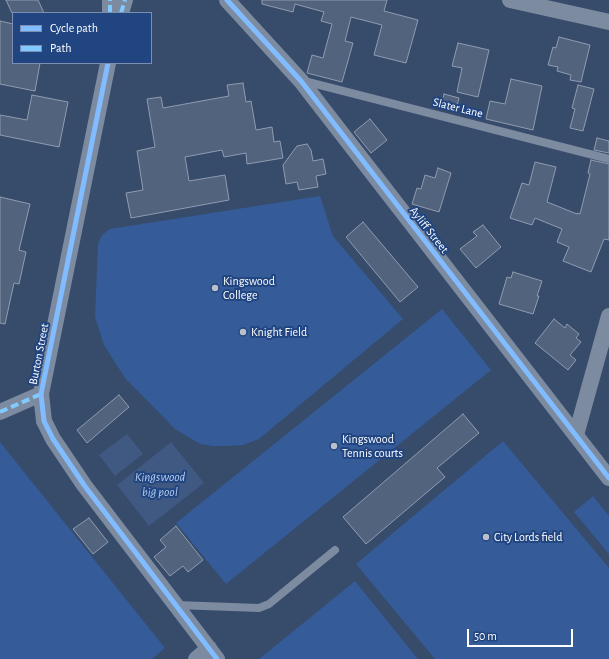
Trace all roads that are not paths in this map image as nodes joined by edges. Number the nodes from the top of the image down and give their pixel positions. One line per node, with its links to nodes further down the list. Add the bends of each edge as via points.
1 (110, 0): 5 (street)
2 (125, 0): 6 (street)
3 (227, 0): 9 (street, Ayliff Street)
4 (510, 0): 7 (street)
5 (110, 12)
6 (121, 12)
7 (609, 22)
8 (108, 64): 12 (street, Burton Street)
9 (301, 81): 10 (lane, Slater Lane); 14 (street, Ayliff Street)
10 (609, 159)
11 (609, 316): 14 (street)
12 (41, 394): 13 (street); 17 (street, Burton Street, via 44,421 53,439 84,485)
13 (0, 412)
14 (576, 435): 15 (street, Ayliff Street)
15 (609, 478)
16 (335, 550): 17 (lane, via 269,604 259,608)
17 (176, 605): 18 (street, Burton Street)
18 (213, 654): 19 (street)
19 (196, 659)

